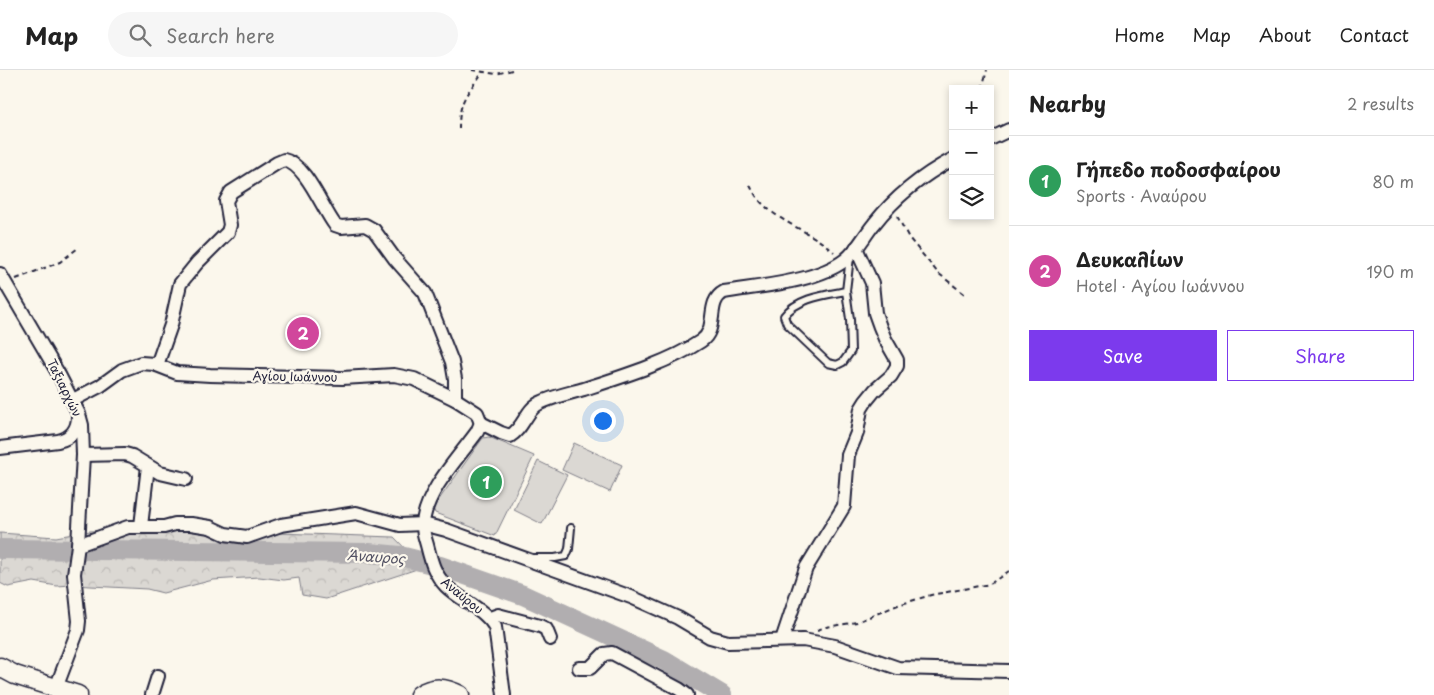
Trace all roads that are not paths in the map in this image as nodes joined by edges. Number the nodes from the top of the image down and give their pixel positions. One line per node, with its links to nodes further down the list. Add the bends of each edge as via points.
1 (1009, 130): 2 (street)
2 (994, 137)
3 (949, 161): 4 (street, via 912,184)
4 (850, 255): 6 (lane); 11 (street, Αγίου Ιωάννου, via 814,275 718,295 710,332 704,339 631,373 538,404 510,436); 23 (street, via 872,283 875,313 897,366 861,409 857,433 848,455 844,506 806,568)
5 (3, 279): 9 (street, Ταξιαρχών)
6 (846, 291): 6 (lane, via 851,351 837,366 828,363 787,324 784,316 794,306 808,300)
7 (157, 366): 8 (street, Αγίου Ιωάννου, via 177,372 210,375 403,376 414,378); 8 (street, via 180,284 228,232 228,195 284,160 302,173 335,225 365,225 374,230 394,259 425,293 452,362); 9 (street, Αγίου Ιωάννου, via 147,363 132,365)
8 (455, 399): 11 (street, Αγίου Ιωάννου, via 475,411)
9 (72, 400): 10 (street, Ταξιαρχών)
10 (78, 414): 12 (street, via 77,426 67,438); 13 (street, Ταξιαρχών, via 82,426)
11 (481, 423): 16 (street, Αναύρου, via 436,488 426,508)
12 (0, 448)
13 (83, 455): 14 (street, via 125,454); 19 (street, Ταξιαρχών)
14 (148, 466): 15 (street, via 163,474); 17 (street)
15 (186, 479)
16 (423, 524): 17 (street, via 400,525 356,513 282,525 247,537 191,524); 20 (street); 21 (street, Αναύρου, via 434,571 452,590)
17 (140, 526): 19 (street, via 115,530)
18 (571, 528): 20 (lane, via 570,549 564,557)
19 (77, 546): 28 (street, Ταξιαρχών, via 74,574 80,621)
20 (520, 558): 23 (street, via 631,598 719,640)
21 (490, 618): 22 (street, via 498,616 540,626 546,629); 34 (street, Αναύρου, via 495,627)
22 (550, 639)
23 (782, 640): 26 (street, via 796,639 835,646 898,668)
24 (0, 667): 28 (main road, via 14,675)
25 (580, 668): 29 (street, via 590,668 604,654 612,653)
26 (1009, 671)
27 (158, 676): 31 (street)
28 (56, 688): 30 (main road)
29 (681, 693)
30 (78, 695)
31 (152, 695)
32 (418, 695): 33 (main road, via 436,688)
33 (460, 695)
34 (504, 695)

